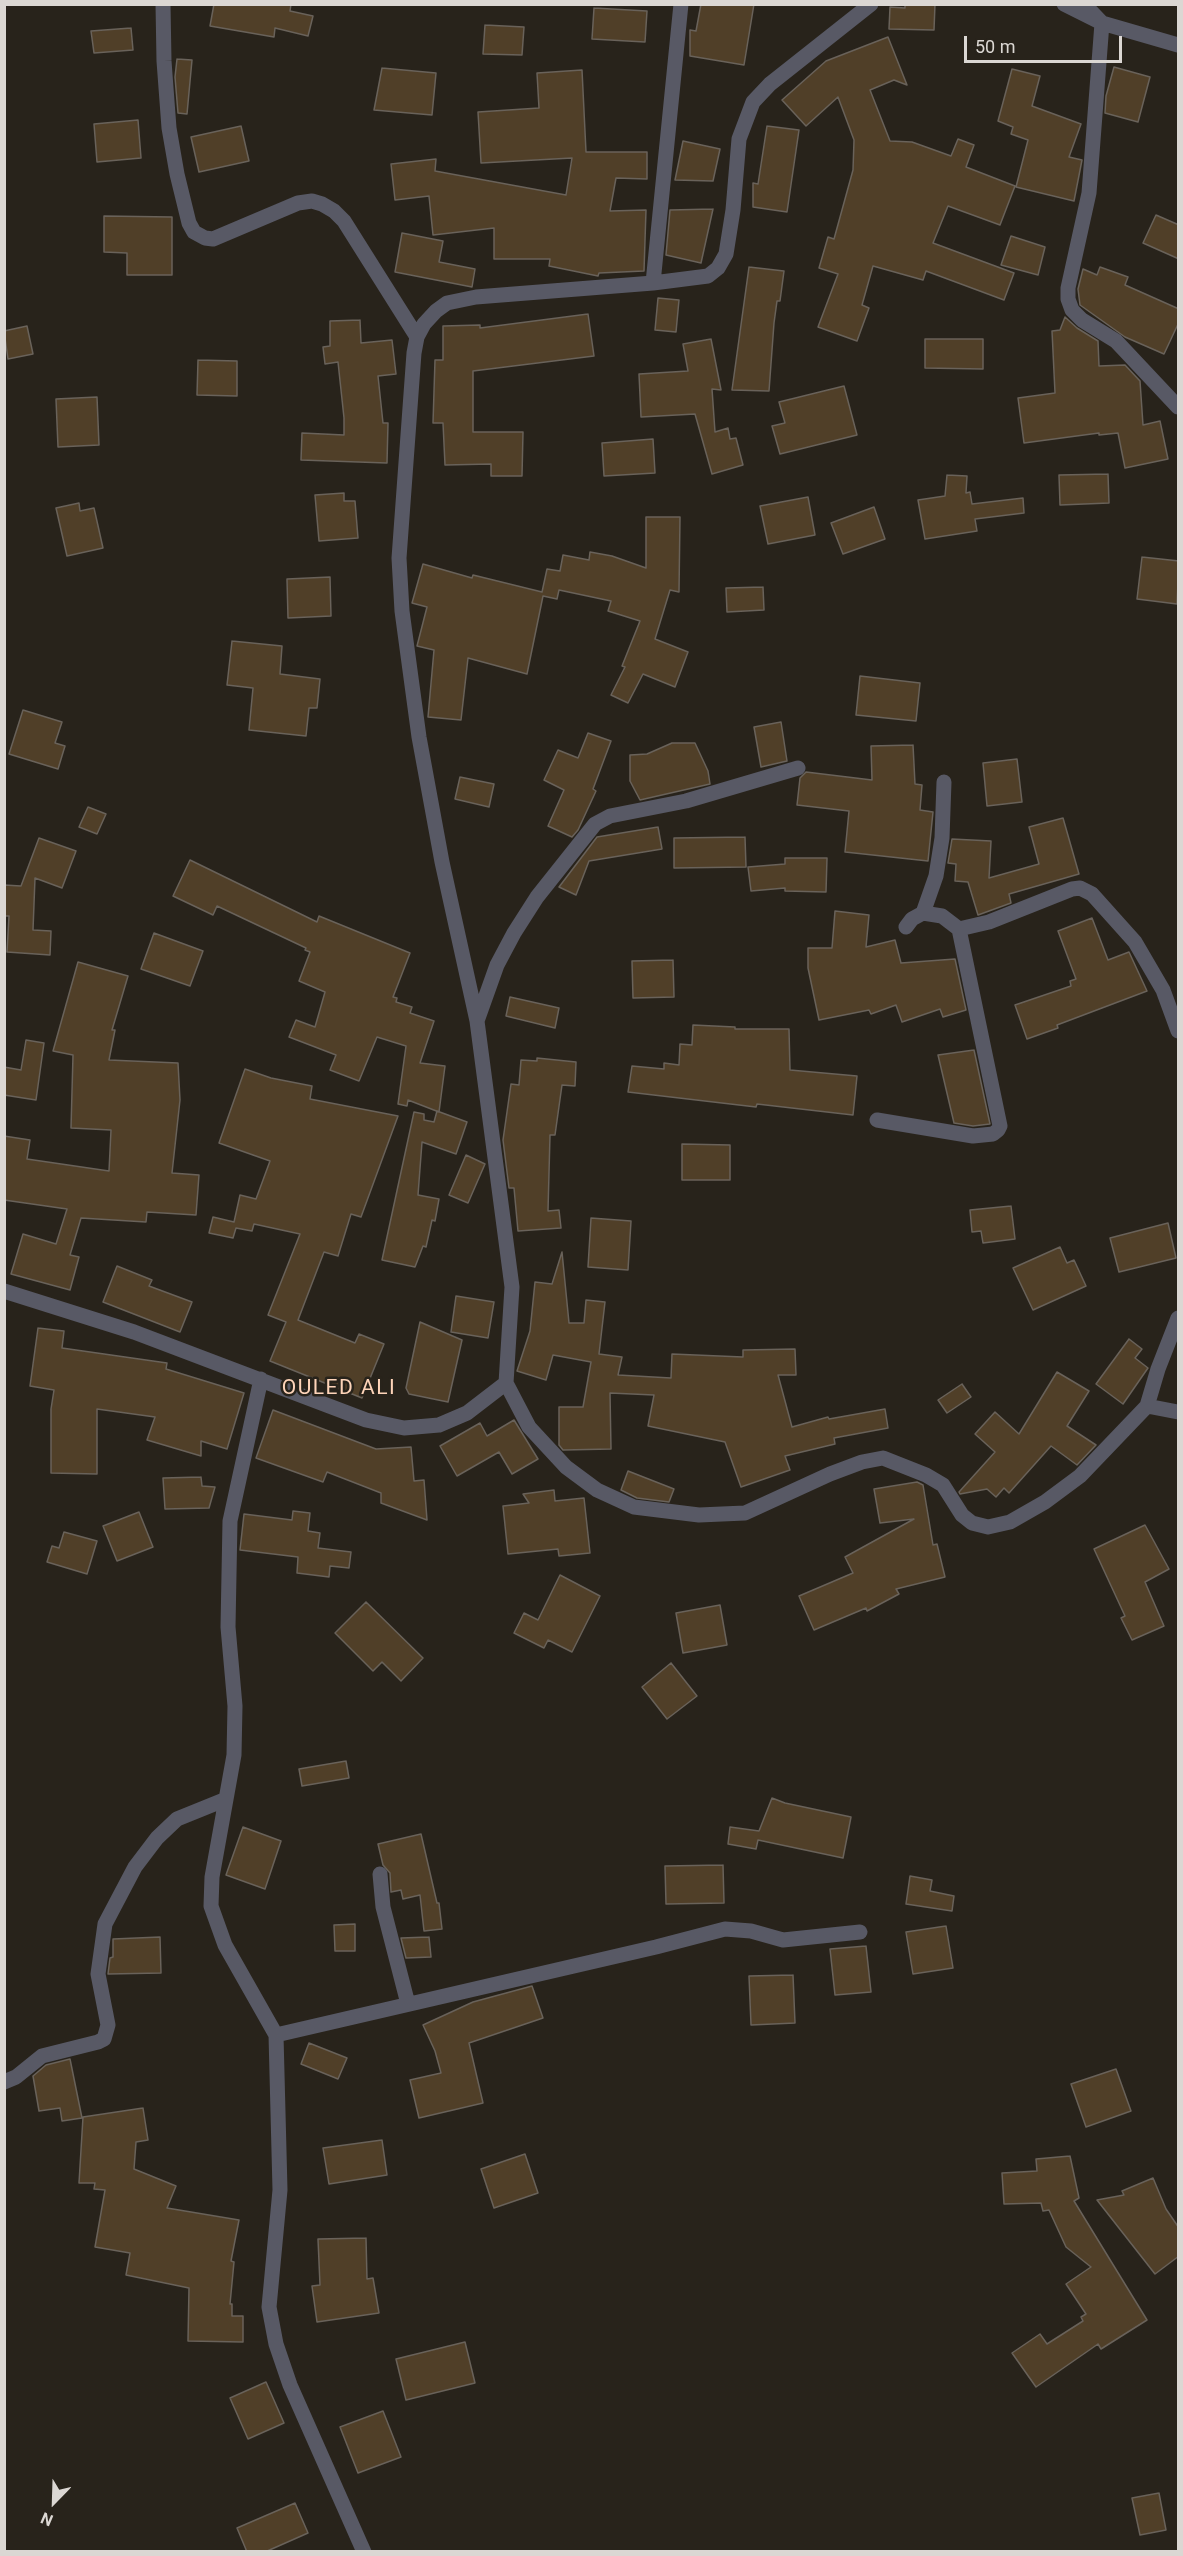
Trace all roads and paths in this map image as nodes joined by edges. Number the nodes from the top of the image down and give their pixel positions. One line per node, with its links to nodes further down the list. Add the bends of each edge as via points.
1 (163, 4): 9 (street, via 170,128 179,184 194,232 213,239 298,202 322,204 344,221)
2 (681, 4): 8 (street)
3 (871, 4): 8 (street, via 753,102 739,139 726,254 718,268 708,276)
4 (1064, 4): 6 (street)
5 (1084, 4): 6 (street)
6 (1102, 23): 7 (street); 10 (street, via 1089,193 1068,298 1072,310 1082,320 1116,341)
7 (1179, 45)
8 (653, 283): 9 (street, via 477,297 447,303 435,311)
9 (417, 337): 16 (street, via 399,558 402,611 419,737)
10 (1179, 407)
11 (798, 768): 16 (street, via 686,801 610,816 595,824 537,897 514,933 497,965)
12 (944, 782): 13 (street, via 936,876)
13 (923, 913): 14 (street); 15 (street, via 942,916)
14 (906, 927)
15 (959, 929): 17 (street, via 1080,888 1092,894 1135,942 1163,990); 18 (street, via 1000,1126 993,1134 973,1136)
16 (477, 1022): 22 (street, via 512,1287)
17 (1179, 1031)
18 (878, 1120)
19 (4, 1291): 21 (street, via 134,1332)
20 (1179, 1318): 23 (street)
21 (261, 1379): 22 (street, via 366,1420 404,1428 439,1425 467,1413); 25 (street, via 230,1521 228,1627 235,1706 234,1755)
22 (506, 1383): 23 (street, via 529,1427 566,1467 597,1490 634,1507 699,1515 745,1513 830,1474 883,1458 943,1485 962,1515 972,1523 988,1527 1036,1507 1080,1476)
23 (1147, 1406): 24 (street)
24 (1179, 1412)
25 (224, 1800): 29 (street, via 211,1906 225,1945); 30 (street, via 177,1820 157,1838 135,1867 105,1924 98,1974 108,2025 104,2039 42,2056)
26 (380, 1874): 28 (street, via 384,1907)
27 (860, 1932): 28 (street, via 783,1940 751,1930 725,1929)
28 (408, 2004): 29 (street)
29 (276, 2035): 31 (street, via 280,2190 269,2307 290,2385)
30 (4, 2082)
31 (364, 2552)

